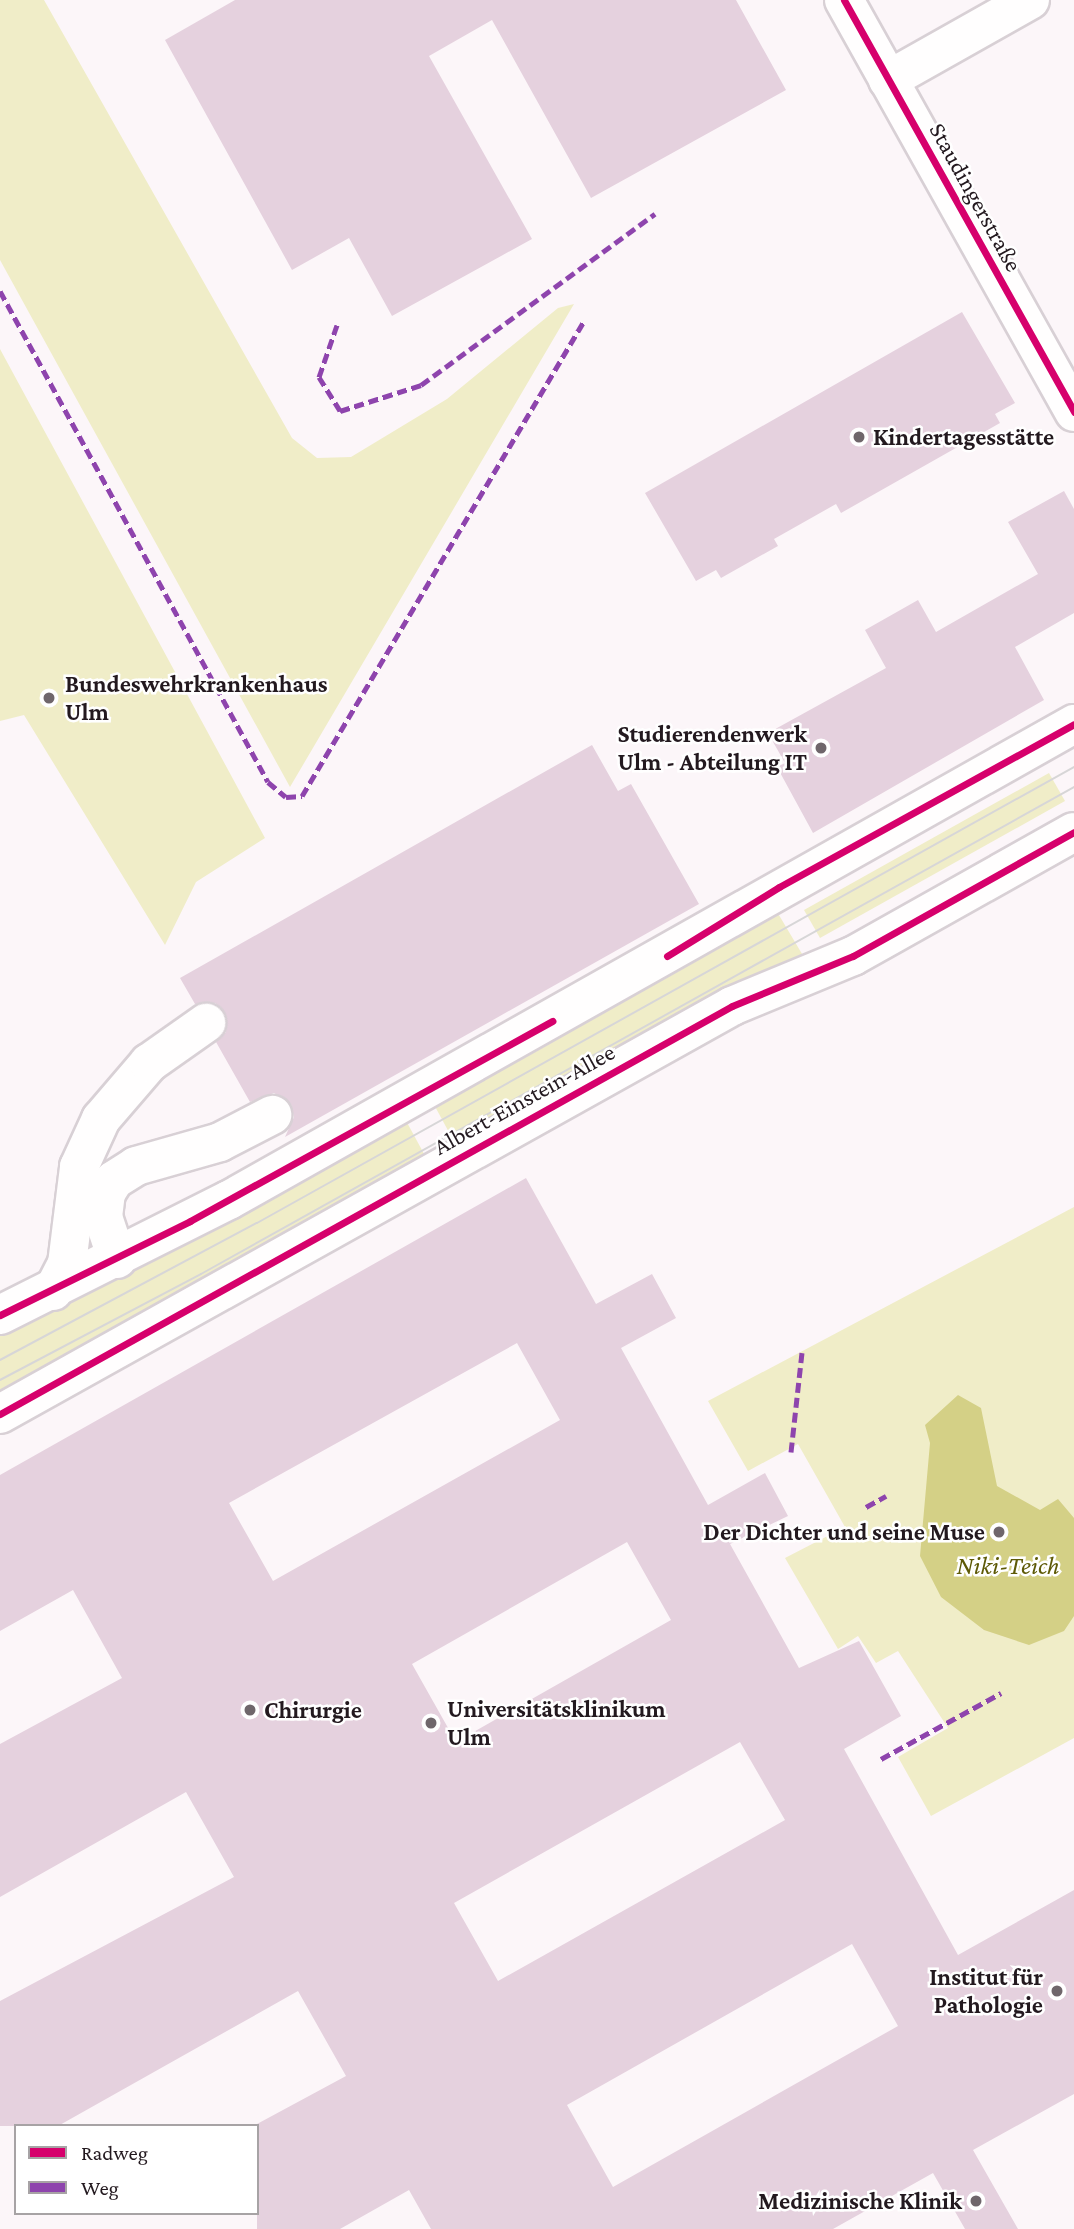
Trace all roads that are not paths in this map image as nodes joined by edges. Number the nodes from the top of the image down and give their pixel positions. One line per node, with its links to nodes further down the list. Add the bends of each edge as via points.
1 (844, 0): 3 (street, Staudingerstraße)
2 (1030, 0): 3 (street)
3 (888, 80): 4 (street, Staudingerstraße)
4 (1074, 412)
5 (1074, 724): 9 (street, via 779,887 715,929 528,1034)
6 (1074, 832): 12 (street, Albert-Einstein-Allee, via 853,956 732,1006)
7 (205, 1023): 10 (street, via 149,1063 101,1119 79,1167 69,1253)
8 (272, 1115): 9 (street, via 220,1142 136,1166 114,1180 106,1193 103,1217)
9 (117, 1259): 10 (street)
10 (53, 1290): 11 (street)
11 (0, 1315)
12 (0, 1414)

